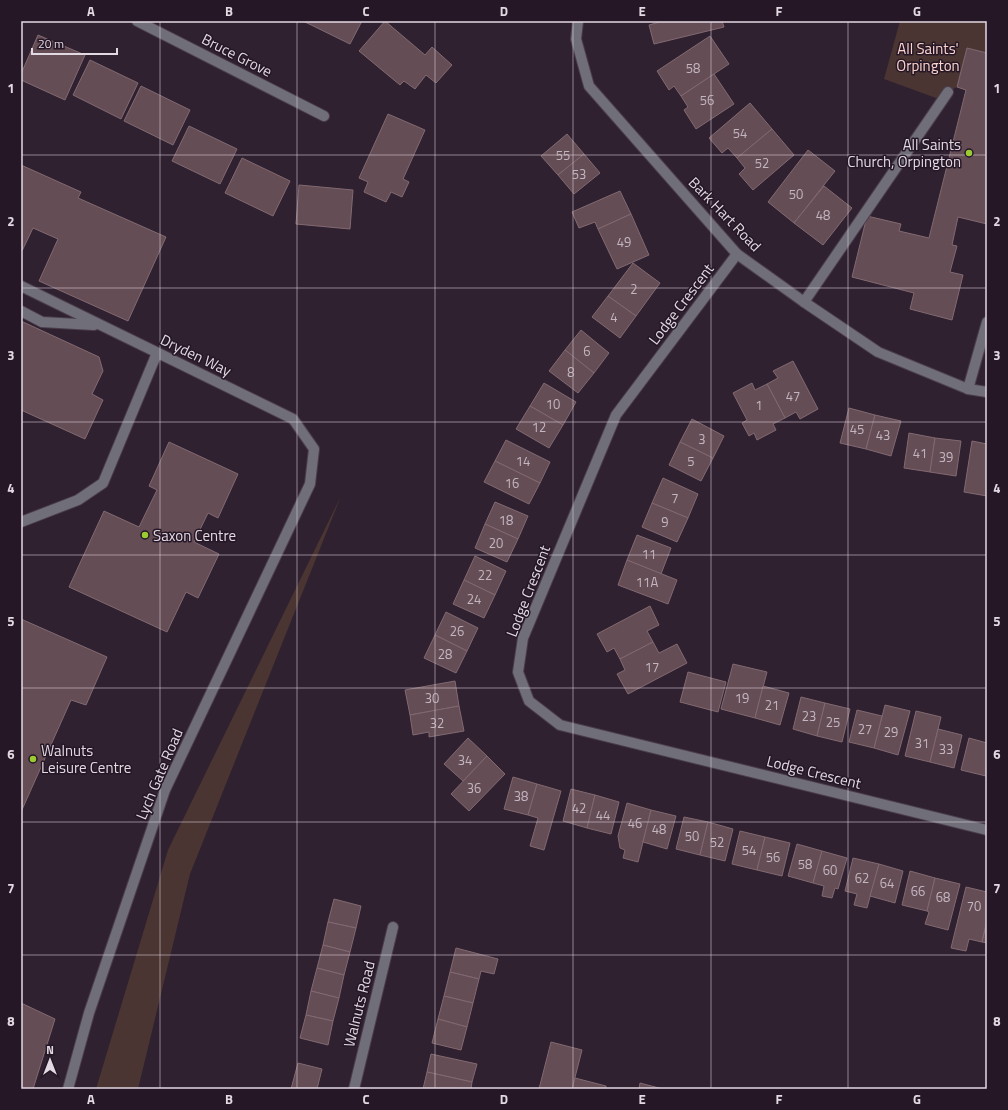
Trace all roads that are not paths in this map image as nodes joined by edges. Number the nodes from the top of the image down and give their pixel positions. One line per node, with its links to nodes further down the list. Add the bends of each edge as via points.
1 (136, 21): 4 (street, Bruce Grove)
2 (578, 21): 5 (street, Bark Hart Road, via 576,39 589,86)
3 (948, 92): 7 (street)
4 (324, 116)
5 (737, 254): 7 (street, Bark Hart Road); 16 (street, Lodge Crescent, via 616,415 523,638 518,672 529,701 560,725)
6 (21, 286): 10 (street, Dryden Way)
7 (804, 302): 12 (street, Bark Hart Road, via 878,352)
8 (21, 311): 10 (street, via 42,322)
9 (987, 322): 12 (street)
10 (100, 325): 11 (street, Dryden Way)
11 (157, 353): 14 (street, Dryden Way, via 293,420 314,449); 15 (street, via 103,483 78,500)
12 (968, 389): 13 (street, Bark Hart Road)
13 (987, 392)
14 (310, 484): 18 (street, Lych Gate Road, via 165,790 89,1013)
15 (21, 522)
16 (987, 830)
17 (394, 927): 19 (street, Walnuts Road)
18 (68, 1089)
19 (354, 1089)

